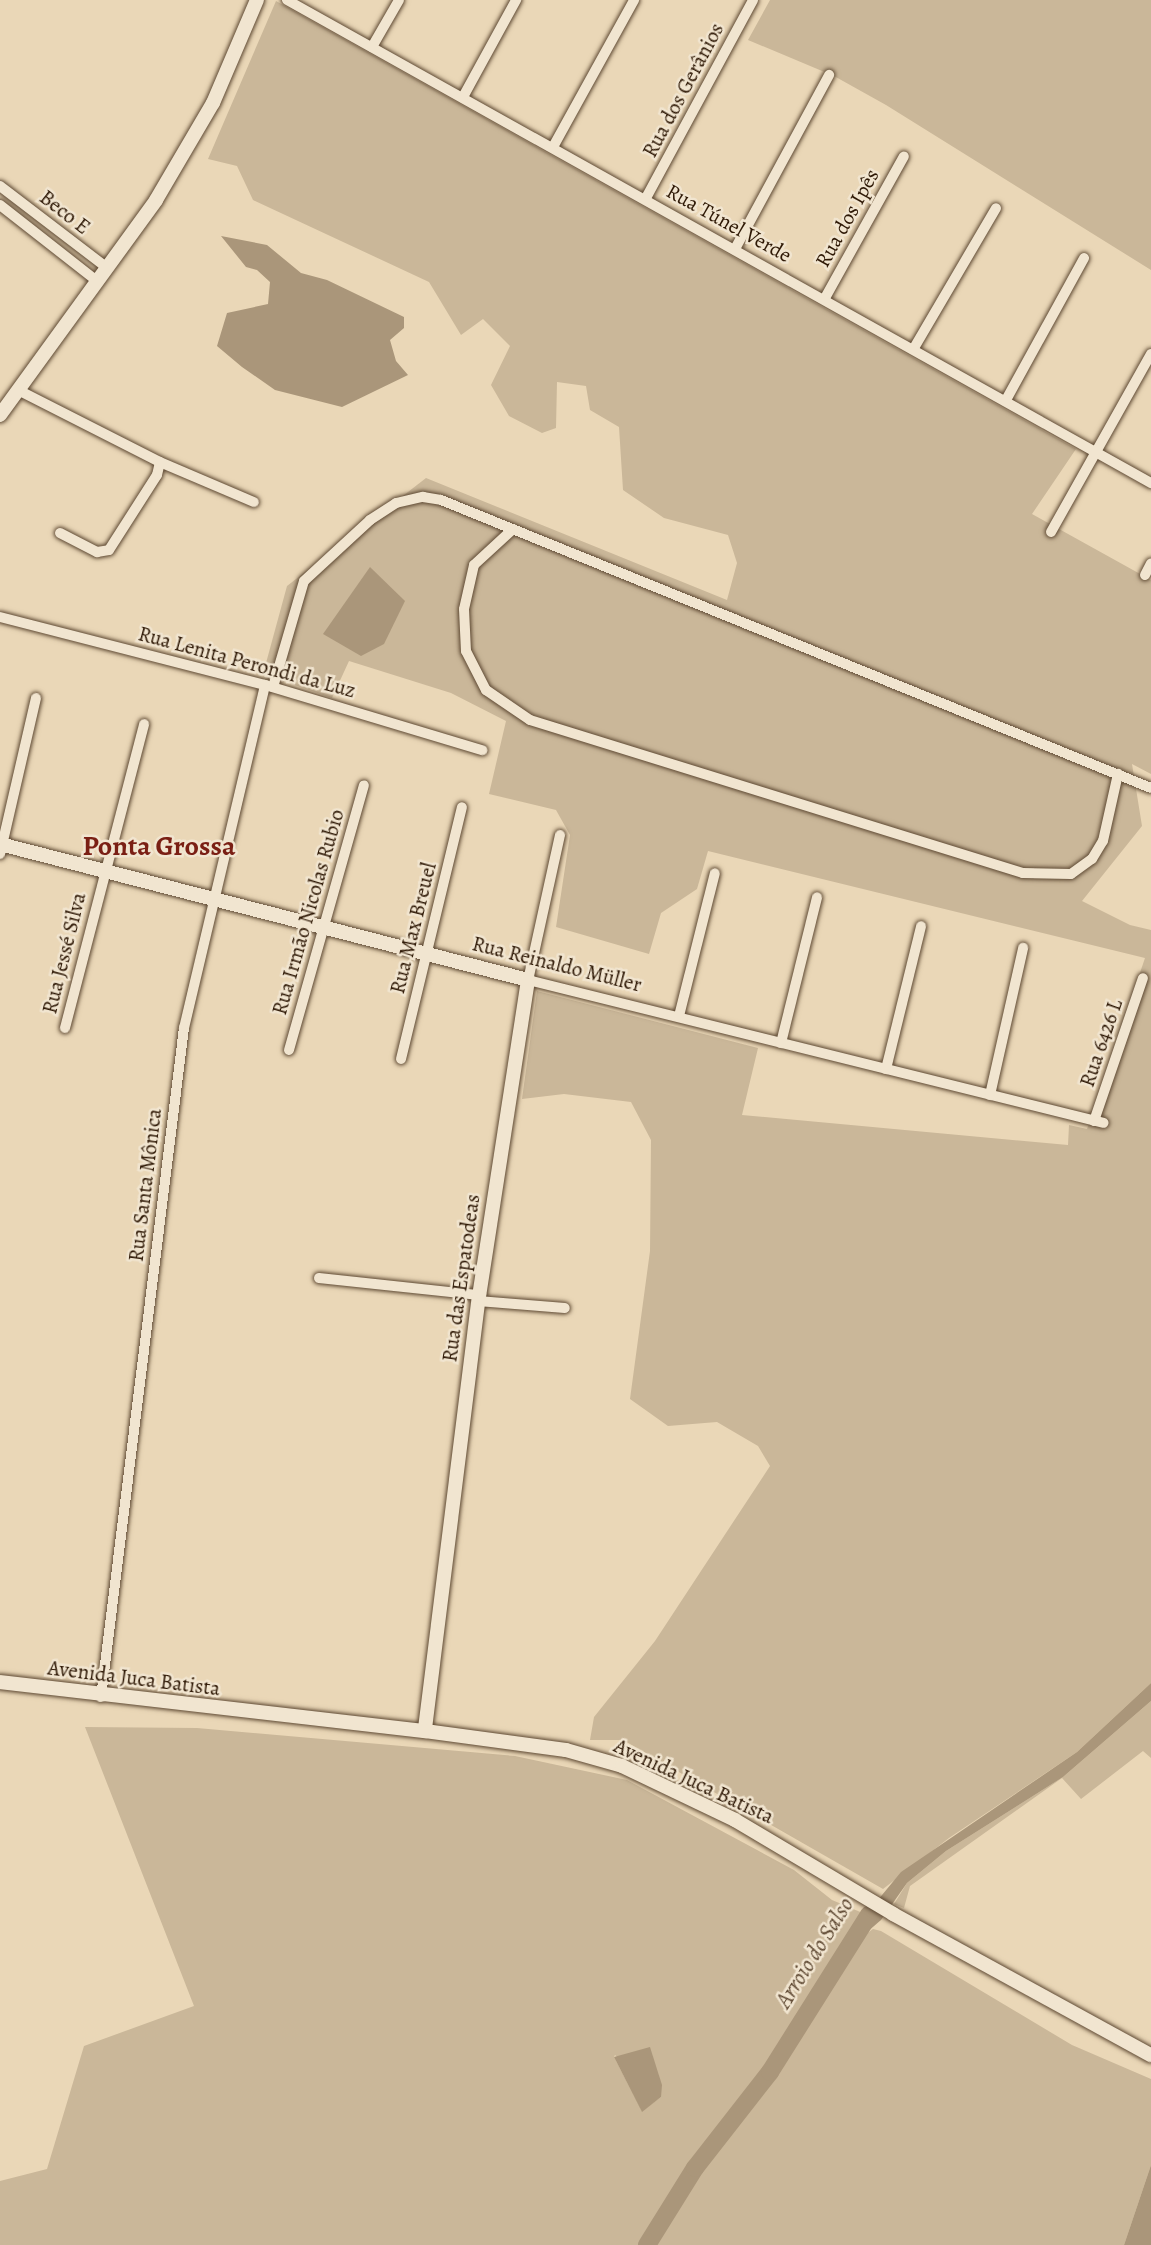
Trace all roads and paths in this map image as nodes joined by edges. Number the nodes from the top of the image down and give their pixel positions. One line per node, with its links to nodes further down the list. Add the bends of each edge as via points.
1 (257, 0): 18 (main road, via 213,103 156,200)
2 (287, 0): 7 (street, Rua Túnel Verde)
3 (399, 0): 7 (street)
4 (516, 0): 9 (street)
5 (634, 0): 10 (street)
6 (753, 0): 13 (street, Rua dos Gerânios)
7 (372, 47): 9 (street, Rua Túnel Verde)
8 (829, 75): 16 (street)
9 (463, 97): 10 (street, Rua Túnel Verde)
10 (553, 147): 13 (street, Rua Túnel Verde)
11 (904, 156): 20 (street, Rua dos Ipês)
12 (0, 186): 18 (street, Beco E)
13 (646, 198): 16 (street, Rua Túnel Verde)
14 (0, 205): 19 (street)
15 (996, 208): 21 (street)
16 (735, 249): 20 (street, Rua Túnel Verde)
17 (1084, 258): 24 (street)
18 (106, 267): 19 (main road)
19 (97, 281): 23 (main road)
20 (825, 298): 21 (street, Rua Túnel Verde)
21 (914, 348): 24 (street, Rua Túnel Verde)
22 (1151, 354): 26 (street)
23 (18, 390): 25 (main road); 27 (street)
24 (1006, 400): 26 (street, Rua Túnel Verde)
25 (0, 415)
26 (1097, 451): 28 (street, Rua Túnel Verde); 31 (street)
27 (160, 462): 29 (street); 32 (street, via 157,475 108,551 97,552)
28 (1151, 483)
29 (254, 502)
30 (513, 529): 36 (street, Rua Santa Mônica, via 422,497 396,503 370,520 304,580); 40 (street, Rua Santa Mônica); 40 (street, via 474,565 464,609 466,651 486,690 540,724 1023,873 1071,874 1092,859 1103,841)
31 (1051, 532)
32 (60, 533)
33 (1151, 563): 34 (street)
34 (1144, 575)
35 (0, 617): 36 (street, Rua Lenita Perondi da Luz)
36 (269, 686): 39 (street, Rua Lenita Perondi da Luz); 48 (street, Rua Santa Mônica)
37 (36, 698): 45 (street)
38 (144, 724): 46 (street, Rua Jessé Silva)
39 (482, 750)
40 (1118, 774): 42 (street, Rua Santa Mônica)
41 (364, 785): 50 (street, Rua Irmão Nicolas Rubio)
42 (1151, 788)
43 (462, 807): 53 (street, Rua Max Breuel)
44 (560, 835): 55 (street, Rua das Espatodeas)
45 (1, 847): 46 (main road, Rua Reinaldo Müller)
46 (105, 869): 48 (main road, Rua Reinaldo Müller); 57 (street, Rua Jessé Silva)
47 (715, 873): 56 (street)
48 (215, 896): 50 (main road, Rua Reinaldo Müller); 68 (street, Rua Santa Mônica, via 184,1028)
49 (817, 897): 58 (street)
50 (325, 925): 53 (main road, Rua Reinaldo Müller); 59 (street, Rua Irmão Nicolas Rubio)
51 (921, 926): 61 (street)
52 (1023, 948): 62 (street)
53 (426, 953): 55 (main road, Rua Reinaldo Müller); 60 (street, Rua Max Breuel)
54 (1143, 978): 63 (street, Rua 6426 L)
55 (528, 980): 56 (street, Rua Reinaldo Müller); 65 (main road, Rua das Espatodeas)
56 (679, 1016): 58 (street, Rua Reinaldo Müller)
57 (65, 1028)
58 (781, 1043): 61 (street, Rua Reinaldo Müller)
59 (289, 1050)
60 (401, 1059)
61 (886, 1069): 62 (street, Rua Reinaldo Müller)
62 (990, 1095): 63 (street, Rua Reinaldo Müller)
63 (1099, 1122)
64 (319, 1278): 65 (street)
65 (479, 1298): 66 (street); 69 (main road, Rua das Espatodeas)
66 (565, 1308)
67 (0, 1682): 68 (main road, Avenida Juca Batista)
68 (101, 1697): 69 (main road, Avenida Juca Batista)
69 (425, 1731): 70 (main road, Avenida Juca Batista, via 566,1750 622,1766 735,1820 893,1914)
70 (1151, 2055)

